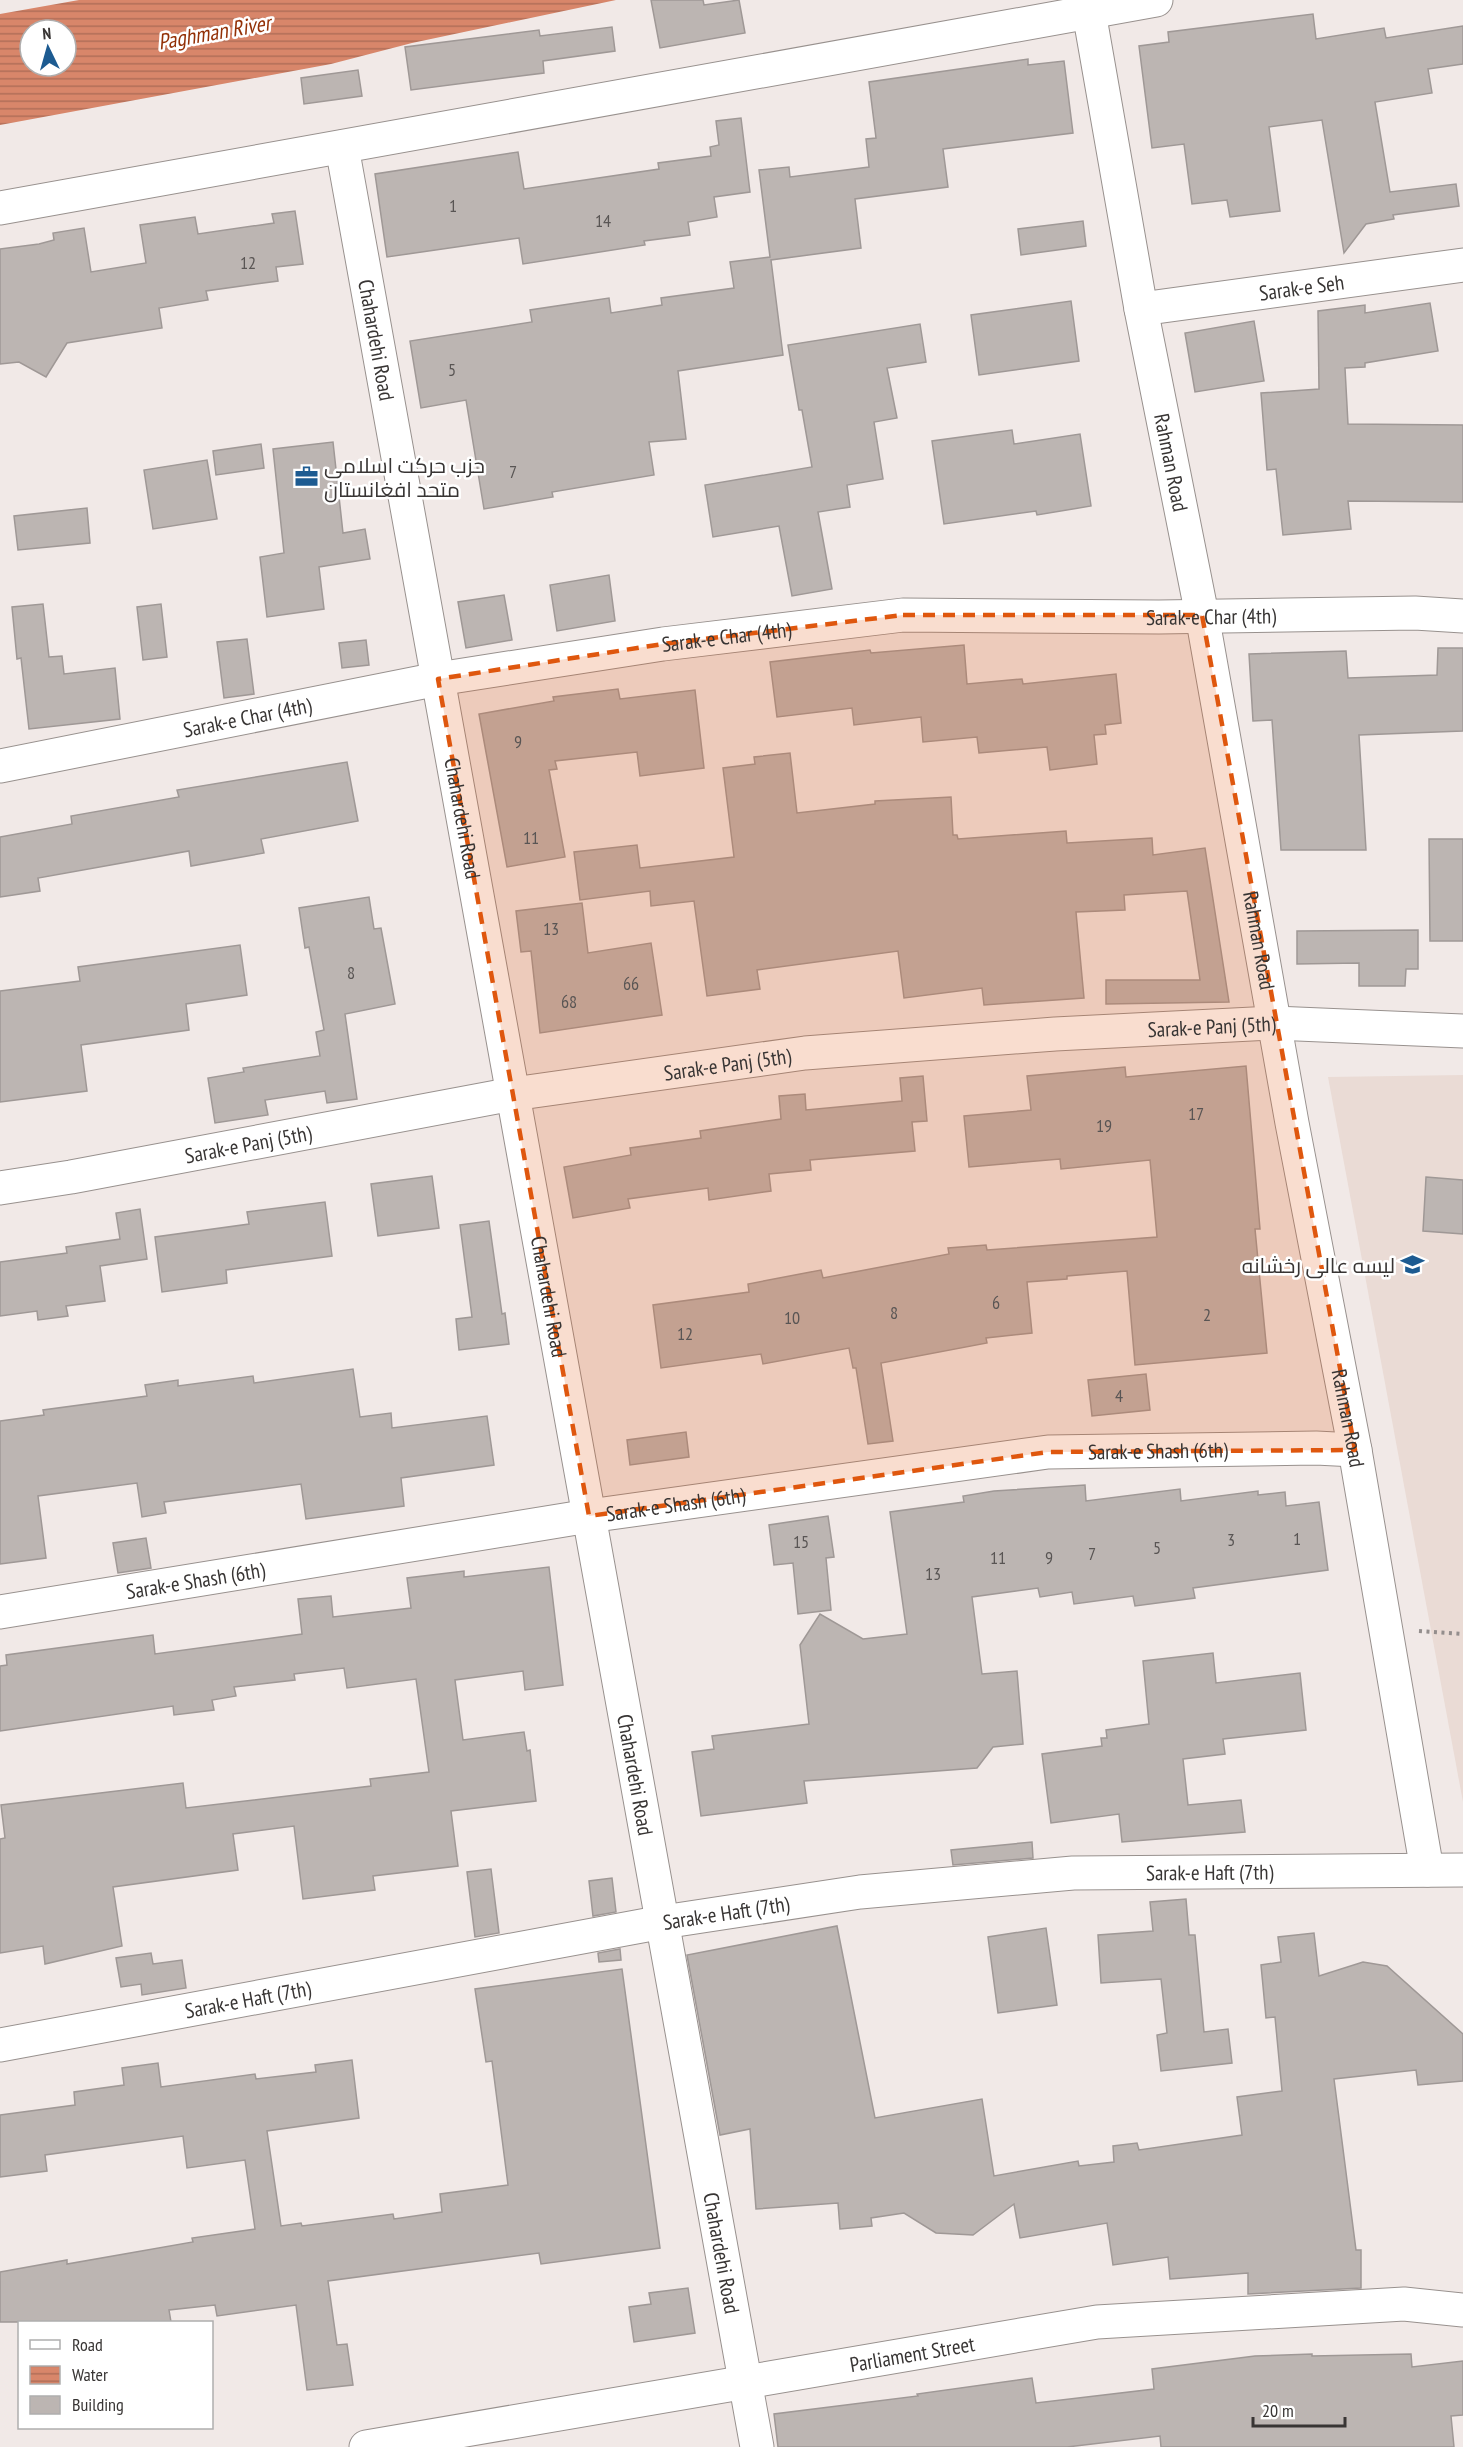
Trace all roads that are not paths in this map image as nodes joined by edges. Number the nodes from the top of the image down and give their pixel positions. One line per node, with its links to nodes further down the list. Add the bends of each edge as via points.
1 (1156, 0): 2 (street)
2 (1089, 12): 3 (street); 6 (street, Rahman Road)
3 (342, 147): 4 (street); 9 (street, Chahardehi Road)
4 (0, 208)
5 (1463, 265): 6 (street, Sarak-e Seh)
6 (1141, 309): 7 (street, Rahman Road)
7 (1202, 615): 8 (street, Sarak-e Char (4th)); 9 (street, Sarak-e Char (4th), via 903,615 663,644); 11 (street, Rahman Road)
8 (1463, 616)
9 (438, 679): 10 (street, Sarak-e Char (4th)); 13 (street, Chahardehi Road)
10 (0, 766)
11 (1274, 1023): 12 (street, Sarak-e Panj (5th)); 13 (street, Sarak-e Panj (5th), via 1055,1034 805,1053); 15 (street, Rahman Road)
12 (1463, 1031)
13 (513, 1094): 14 (street, Sarak-e Panj (5th)); 16 (street, Chahardehi Road)
14 (0, 1188)
15 (1354, 1450): 16 (street, Sarak-e Shash (6th), via 1048,1452); 18 (street, Rahman Road)
16 (589, 1516): 17 (street, Sarak-e Shash (6th)); 20 (street, Chahardehi Road)
17 (0, 1612)
18 (1427, 1870): 19 (street, Sarak-e Haft (7th)); 20 (street, Sarak-e Haft (7th), via 1073,1873 860,1892)
19 (1463, 1870)
20 (663, 1922): 21 (street, Sarak-e Haft (7th)); 23 (street, Chahardehi Road)
21 (0, 2045)
22 (1463, 2310): 23 (street, Parliament Street, via 1404,2304 1097,2322)
23 (746, 2381): 24 (street, Parliament Street); 25 (street, Chahardehi Road)
24 (366, 2447)
25 (757, 2447)

